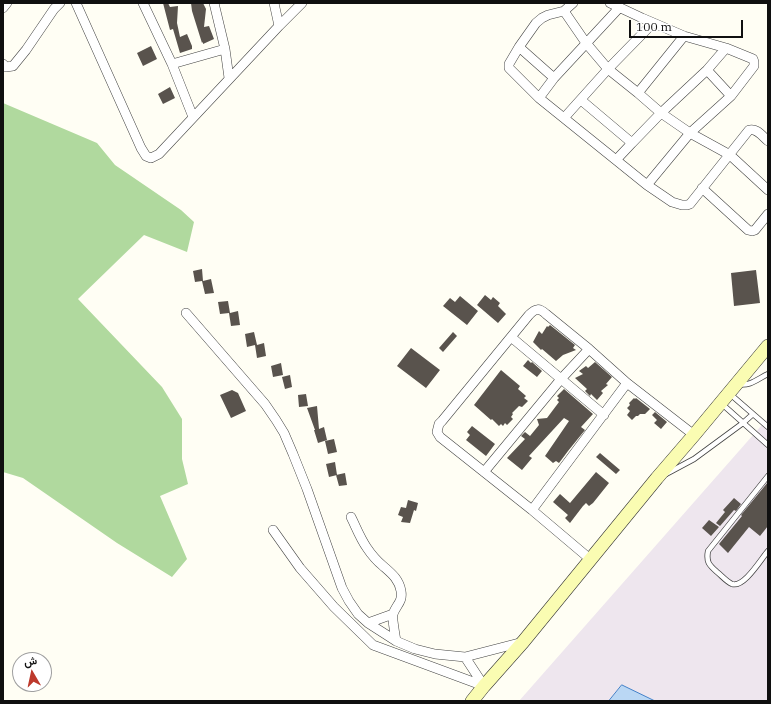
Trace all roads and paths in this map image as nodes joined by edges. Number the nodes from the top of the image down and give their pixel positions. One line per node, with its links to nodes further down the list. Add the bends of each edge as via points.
1 (7, 3): 10 (street)
2 (76, 3): 30 (street, via 146,156 150,158 159,154)
3 (143, 3): 20 (street)
4 (214, 3): 18 (street)
5 (274, 3): 13 (street)
6 (302, 3): 13 (street)
7 (610, 3): 11 (street)
8 (55, 5): 19 (street, via 13,66 6,67)
9 (567, 6): 15 (street); 16 (street, via 536,23)
10 (3, 8)
11 (619, 8): 12 (street); 15 (street)
12 (653, 22): 14 (street); 21 (street)
13 (279, 26): 23 (street)
14 (684, 36): 17 (street); 25 (street)
15 (586, 42): 21 (street); 24 (street)
16 (520, 47): 24 (street); 27 (street, via 509,68)
17 (726, 48): 22 (street); 26 (street, via 753,59 754,62 754,66)
18 (225, 49): 20 (street); 23 (street)
19 (3, 64)
20 (172, 64): 30 (street)
21 (608, 69): 25 (street); 28 (street)
22 (707, 70): 26 (street); 29 (street)
23 (229, 78): 30 (street)
24 (554, 78): 27 (street)
25 (638, 92): 29 (street)
26 (731, 96): 32 (street)
27 (540, 98): 31 (street)
28 (581, 100): 31 (street); 34 (street)
29 (661, 113): 32 (street); 34 (street)
30 (193, 117)
31 (564, 118): 36 (street)
32 (690, 133): 35 (street); 37 (street)
33 (768, 141): 35 (street, via 756,130 749,130)
34 (632, 143): 36 (street)
35 (730, 155): 38 (street); 39 (street)
36 (616, 160): 37 (street)
37 (647, 185): 38 (street, via 672,202 682,205 690,204)
38 (702, 188): 40 (street, via 748,230 755,230)
39 (768, 190)
40 (768, 214)
41 (186, 313): 65 (street, via 265,404 284,433 342,588 349,602)
42 (511, 337): 44 (street, via 536,309 546,314); 46 (street); 56 (street, via 437,428 440,437)
43 (768, 346): 48 (street)
44 (589, 349): 46 (street); 47 (street)
45 (768, 374): 48 (lane)
46 (562, 380): 51 (street); 56 (street)
47 (628, 383): 51 (street); 54 (street)
48 (733, 388): 49 (street); 50 (lane)
49 (721, 403): 52 (lane); 54 (street)
50 (753, 414): 52 (lane); 53 (lane)
51 (604, 415): 59 (street)
52 (743, 423): 55 (lane); 58 (lane, via 694,459)
53 (768, 427)
54 (694, 435): 58 (street)
55 (768, 445)
56 (484, 472): 59 (street)
57 (768, 476): 62 (lane, via 708,551 707,557 710,566 730,584 736,585 747,578)
58 (657, 478): 63 (street)
59 (532, 510): 63 (street)
60 (351, 517): 64 (street, via 367,548 392,573 401,589 399,603)
61 (273, 530): 69 (street, via 300,568 334,607 374,645)
62 (768, 551)
63 (590, 559): 67 (street)
64 (393, 614): 65 (street); 66 (street)
65 (368, 623): 66 (street)
66 (396, 641): 68 (street, via 415,650)
67 (523, 642): 68 (street); 69 (street)
68 (465, 658): 69 (street)
69 (484, 686): 70 (street)
70 (472, 701)

